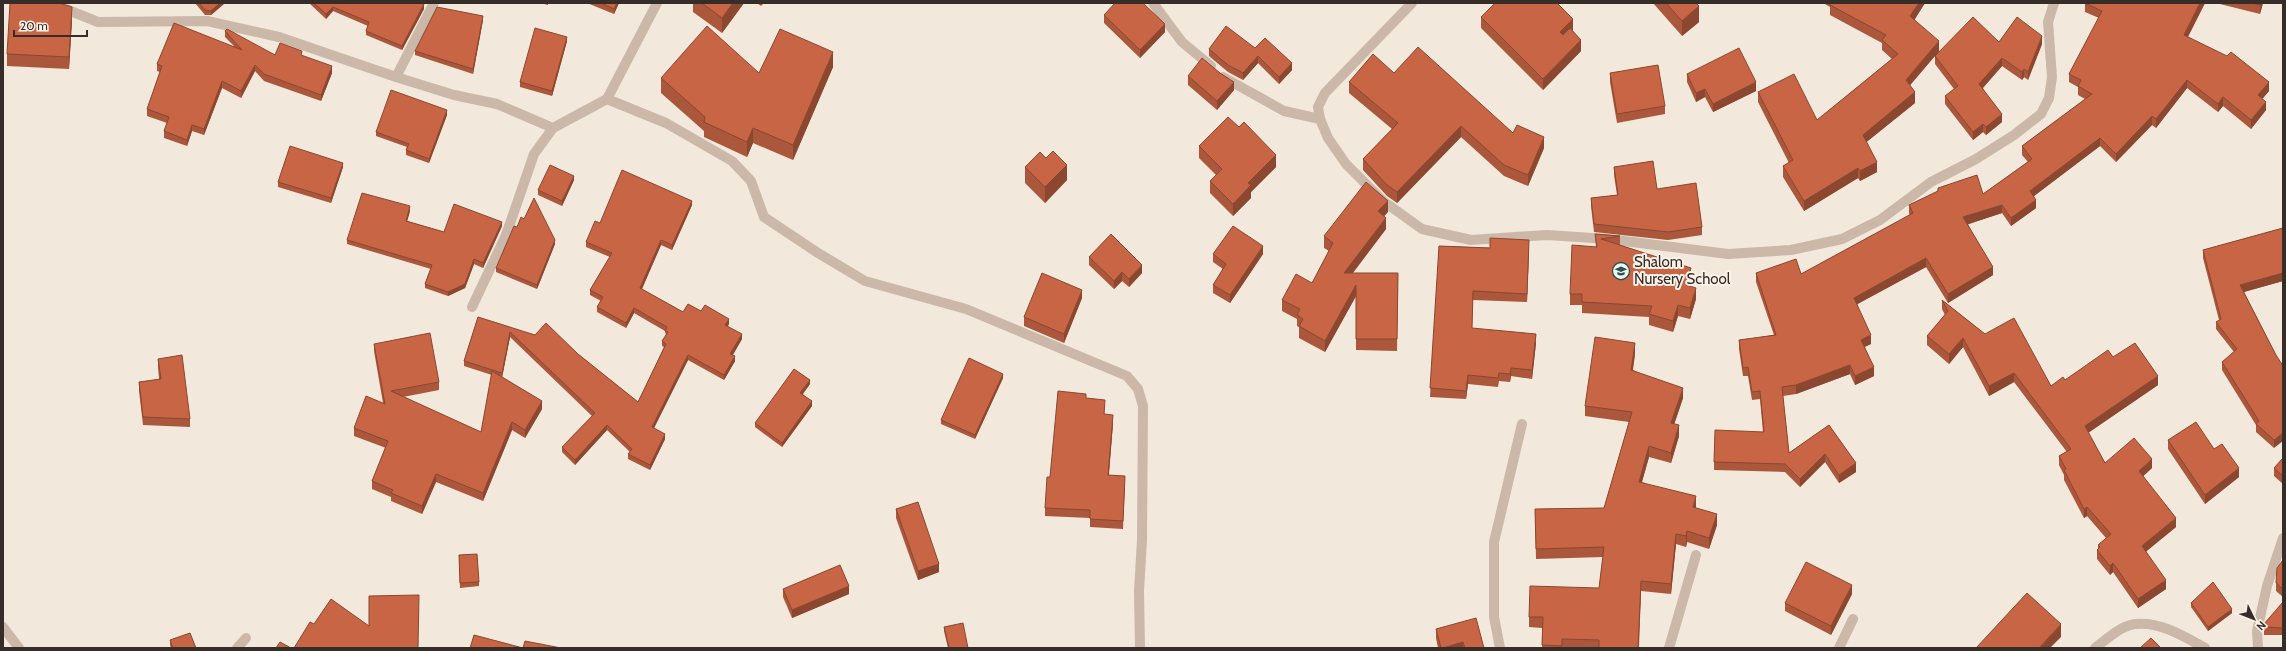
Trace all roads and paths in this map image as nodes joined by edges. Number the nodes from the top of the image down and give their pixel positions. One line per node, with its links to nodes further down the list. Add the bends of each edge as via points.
1 (51, 3): 7 (street, via 98,22 207,21 279,37)
2 (434, 3): 7 (street)
3 (657, 3): 8 (street)
4 (1153, 3): 9 (street, via 1182,42 1224,77 1284,111)
5 (1412, 3): 9 (street, via 1325,93 1318,107)
6 (2054, 3): 9 (street, via 2048,22 2052,77 2049,98 2041,114 1976,159 1932,182 1880,220 1842,239 1791,250 1728,254 1547,235 1471,240 1422,229 1383,201 1346,164 1328,138)
7 (396, 78): 10 (street, via 454,95 497,104)
8 (607, 99): 10 (street); 20 (street, via 666,123 732,161 751,181 764,217 865,280 966,309 1127,376 1138,389 1143,406)
9 (1320, 119)
10 (553, 128): 11 (street, via 534,154 506,234)
11 (472, 307)
12 (1522, 424): 21 (street, via 1494,542 1494,617)
13 (2283, 538): 26 (street, via 2267,586 2257,631)
14 (1696, 555): 22 (street)
15 (1853, 619): 23 (street)
16 (3, 627): 18 (street)
17 (246, 638): 19 (street)
18 (19, 648)
19 (237, 648)
20 (1140, 648)
21 (1500, 648)
22 (1668, 648)
23 (1839, 648)
24 (2096, 648): 25 (street, via 2114,633 2135,624 2163,627)
25 (2205, 648)
26 (2258, 648)

